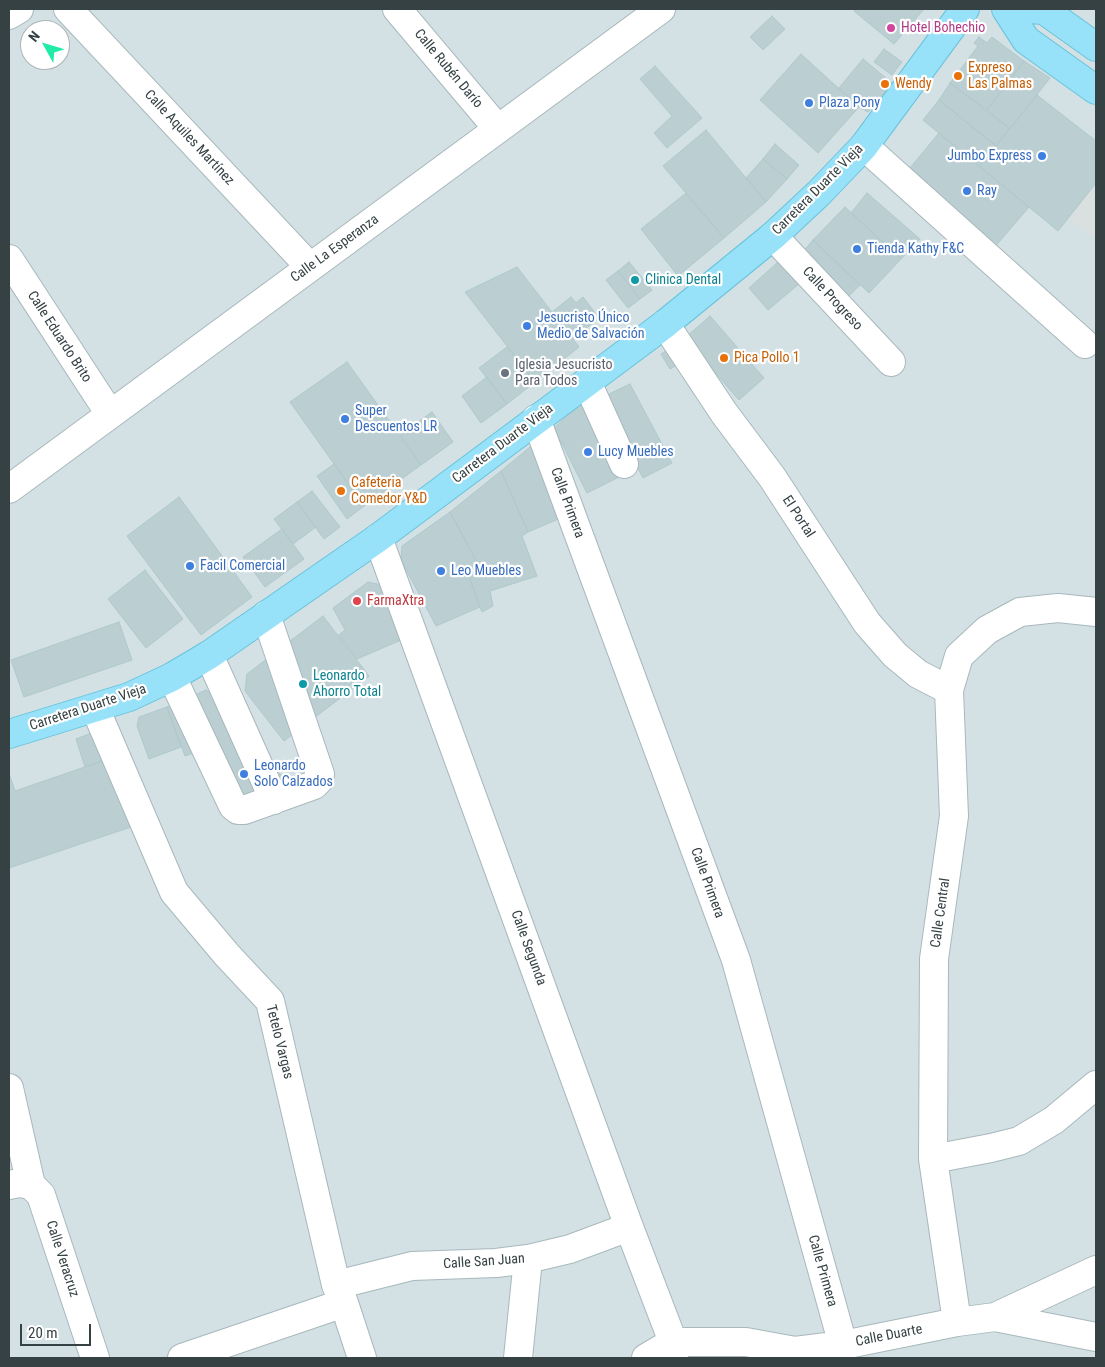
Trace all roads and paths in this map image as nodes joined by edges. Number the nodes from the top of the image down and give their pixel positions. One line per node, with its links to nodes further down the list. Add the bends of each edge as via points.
1 (19, 9): 8 (street)
2 (68, 9): 15 (street, Calle Aquiles Martínez)
3 (397, 9): 11 (street, Calle Rubén Darío)
4 (661, 9): 11 (street, Calle La Esperanza)
5 (965, 9): 12 (main road, Carretera Duarte Vieja)
6 (1006, 9): 10 (main road, via 1026,40)
7 (1029, 9): 9 (main road, via 1044,10)
8 (9, 14)
9 (1096, 47)
10 (1096, 90)
11 (498, 129): 15 (street, Calle La Esperanza)
12 (864, 146): 13 (main road, Carretera Duarte Vieja); 17 (street)
13 (773, 236): 16 (main road, Carretera Duarte Vieja); 18 (street, Calle Progreso)
14 (9, 259): 20 (street, Calle Eduardo Brito)
15 (310, 267): 20 (street, Calle La Esperanza)
16 (665, 324): 19 (main road, Carretera Duarte Vieja); 29 (street, El Portal, via 724,413 772,477 867,623 895,655 918,674)
17 (1085, 344)
18 (891, 362)
19 (587, 382): 21 (main road, Carretera Duarte Vieja); 22 (street)
20 (110, 414): 23 (street, Calle La Esperanza)
21 (536, 419): 24 (main road, Carretera Duarte Vieja); 46 (street, Calle Primera, via 736,960)
22 (624, 464)
23 (9, 489)
24 (378, 538): 26 (main road, Carretera Duarte Vieja); 37 (street, Calle Segunda)
25 (1096, 612): 29 (street, Calle Central, via 1058,608 1020,612 988,630 959,656)
26 (266, 615): 27 (main road, Carretera Duarte Vieja); 32 (street, via 320,774 314,785)
27 (210, 656): 28 (main road, Carretera Duarte Vieja); 32 (street)
28 (172, 677): 30 (main road, Carretera Duarte Vieja, via 130,698); 32 (street, via 233,806 244,810)
29 (949, 690): 35 (street, Calle Central, via 954,816 934,959)
30 (95, 708): 31 (main road, Carretera Duarte Vieja); 40 (street, Tetelo Vargas, via 174,892 270,1001)
31 (9, 734)
32 (274, 800)
33 (1096, 1085): 35 (street, via 1054,1120 1019,1141)
34 (9, 1088): 36 (street)
35 (933, 1159): 42 (street, Calle Central)
36 (20, 1185): 47 (street, Calle Veracruz, via 41,1195)
37 (629, 1227): 38 (street, Calle San Juan, via 570,1249); 45 (street, Calle Segunda)
38 (528, 1259): 40 (street, Calle San Juan, via 412,1266); 50 (street)
39 (1096, 1270): 41 (street, Calle Duarte)
40 (340, 1294): 48 (street, Calle San Juan); 49 (street, Tetelo Vargas)
41 (995, 1317): 42 (street, Calle Duarte); 43 (street)
42 (957, 1322): 46 (street, Calle Duarte)
43 (1096, 1337)
44 (1096, 1349): 52 (street)
45 (674, 1350): 46 (street, Calle Duarte, via 746,1342 796,1351); 51 (street)
46 (843, 1351)
47 (95, 1358)
48 (182, 1358)
49 (362, 1358)
50 (518, 1358)
51 (646, 1358)
52 (1091, 1358)

